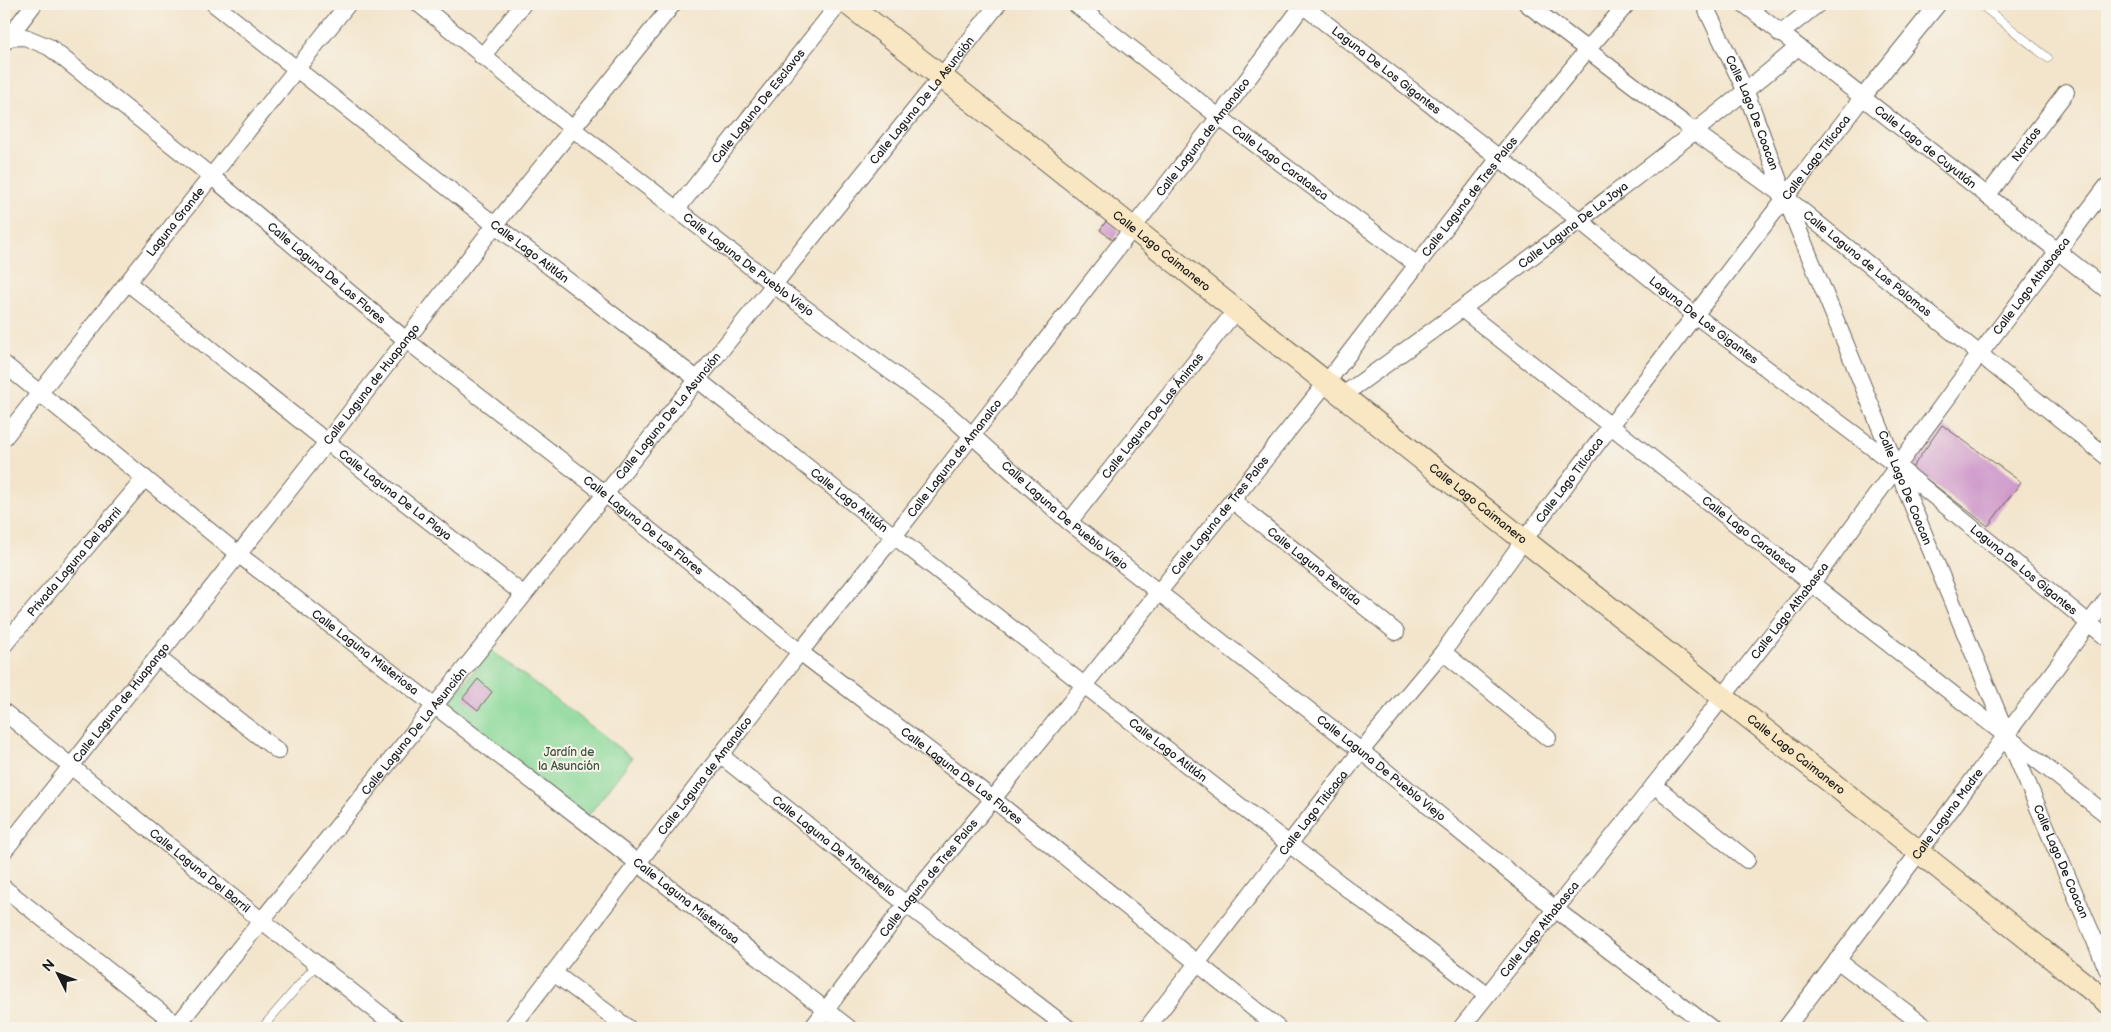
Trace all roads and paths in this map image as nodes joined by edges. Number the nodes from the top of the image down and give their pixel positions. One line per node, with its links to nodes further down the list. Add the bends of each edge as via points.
1 (34, 4): 20 (street)
2 (214, 4): 25 (street, Calle Lago Atitlán)
3 (348, 4): 25 (street, Laguna Grande)
4 (419, 4): 23 (street, Calle Laguna De Pueblo Viejo)
5 (523, 4): 23 (street)
6 (839, 4): 38 (street, Calle Laguna De Esclavos)
7 (848, 4): 26 (street, Calle Lago Caimanero)
8 (998, 4): 26 (street, Calle Laguna De La Asunción)
9 (1075, 4): 30 (street, Calle Lago Caratasca)
10 (1303, 4): 30 (street, Calle Laguna de Amanalco); 33 (street, Laguna De Los Gigantes)
11 (1527, 4): 22 (street, Calle Laguna de Las Palomas)
12 (1627, 4): 22 (street, Calle Laguna de Tres Palos)
13 (1704, 4): 27 (street, Calle Lago De Coacan)
14 (1818, 4): 19 (street)
15 (1938, 4): 29 (street, Calle Lago Titicaca)
16 (1980, 4): 24 (lane)
17 (1751, 6): 19 (street, Calle Lago de Cuyutlán)
18 (664, 7): 31 (street, Calle Laguna de Huapango)
19 (1780, 34): 21 (street, Calle Lago de Cuyutlán)
20 (5, 40): 34 (street, Calle Laguna De Las Flores, via 25,37 49,47)
21 (1798, 47): 27 (street, Calle Laguna De La Joya); 29 (street, Calle Lago de Cuyutlán)
22 (1587, 50): 32 (street, Calle Laguna de Las Palomas); 33 (street, Calle Laguna de Tres Palos)
23 (482, 57): 31 (street, Calle Laguna De Pueblo Viejo)
24 (2048, 58)
25 (296, 70): 34 (street, Laguna Grande); 40 (street, Calle Lago Atitlán)
26 (942, 76): 41 (street, Calle Lago Caimanero); 45 (street, Calle Laguna De La Asunción)
27 (1746, 92): 32 (street, Calle Laguna De La Joya); 37 (street, Calle Lago De Coacan)
28 (2066, 92): 36 (street, Nardos)
29 (1862, 98): 36 (street, Calle Lago de Cuyutlán); 37 (street, Calle Lago Titicaca)
30 (1219, 117): 41 (street, Calle Laguna de Amanalco); 43 (street, Calle Lago Caratasca)
31 (573, 129): 38 (street, Calle Laguna De Pueblo Viejo); 40 (street, Calle Laguna de Huapango)
32 (1694, 132): 37 (street, Calle Laguna de Las Palomas); 39 (street, Calle Laguna De La Joya)
33 (1499, 158): 39 (street, Laguna De Los Gigantes); 43 (street, Calle Laguna de Tres Palos)
34 (211, 176): 44 (street, Laguna Grande); 50 (street, Calle Laguna De Las Flores)
35 (2107, 186): 42 (street, Calle Lago Athabasca)
36 (1987, 196): 42 (street, Calle Lago de Cuyutlán)
37 (1785, 197): 49 (street, Calle Lago Titicaca); 51 (street, Calle Laguna de Las Palomas); 61 (street, Calle Lago De Coacan)
38 (677, 209): 45 (street, Calle Laguna De Pueblo Viejo)
39 (1580, 220): 48 (street, Calle Laguna De La Joya); 49 (street, Laguna De Los Gigantes)
40 (495, 225): 50 (street, Calle Laguna de Huapango); 53 (street, Calle Lago Atitlán)
41 (1133, 228): 47 (street, Calle Lago Caimanero); 57 (street, Calle Laguna de Amanalco)
42 (2058, 252): 46 (street, Calle Lago de Cuyutlán); 51 (street, Calle Lago Athabasca)
43 (1416, 264): 54 (street, Calle Laguna de Tres Palos)
44 (128, 283): 55 (street, Laguna Grande); 59 (street, Calle Laguna De La Playa)
45 (774, 285): 53 (street, Calle Laguna De La Asunción); 57 (street, Calle Laguna De Pueblo Viejo, via 948,414)
46 (2107, 290)
47 (1236, 310): 54 (street, Calle Lago Caimanero); 65 (street, Calle Laguna De Las Ánimas)
48 (1463, 310): 54 (street, Calle Laguna De La Joya); 56 (street, Calle Lago Caratasca)
49 (1695, 315): 56 (street, Calle Lago Titicaca); 61 (street, Laguna De Los Gigantes)
50 (406, 340): 59 (street, Calle Laguna de Huapango); 63 (street, Calle Laguna De Las Flores)
51 (1979, 355): 60 (street, Calle Laguna de Las Palomas); 61 (street, Calle Lago Athabasca)
52 (4, 364): 55 (street, Calle Laguna Misteriosa)
53 (697, 379): 63 (street, Calle Laguna De La Asunción); 66 (street, Calle Lago Atitlán)
54 (1335, 388): 64 (street, Calle Laguna de Tres Palos); 67 (street, Calle Lago Caimanero)
55 (40, 392): 58 (street, Laguna Grande); 62 (street, Calle Laguna Misteriosa)
56 (1612, 426): 67 (street, Calle Lago Titicaca); 69 (street, Calle Lago Caratasca)
57 (971, 436): 65 (street, Calle Laguna De Pueblo Viejo); 66 (street, Calle Laguna de Amanalco)
58 (4, 438)
59 (326, 442): 68 (street, Calle Laguna de Huapango); 71 (street, Calle Laguna De La Playa)
60 (2107, 457)
61 (1897, 466): 69 (street, Calle Lago Athabasca); 73 (street, Laguna De Los Gigantes); 84 (street, Calle Lago De Coacan)
62 (144, 478): 68 (street, Calle Laguna Misteriosa); 76 (street, Privada Laguna Del Barril)
63 (605, 494): 71 (street, Calle Laguna De La Asunción); 77 (street, Calle Laguna De Las Flores)
64 (1233, 501): 70 (street, Calle Laguna de Tres Palos); 74 (street, Calle Laguna Perdida)
65 (1069, 522): 70 (street, Calle Laguna De Pueblo Viejo)
66 (894, 536): 77 (street, Calle Laguna de Amanalco); 80 (street, Calle Lago Atitlán)
67 (1524, 540): 78 (street, Calle Lago Titicaca); 81 (street, Calle Lago Caimanero)
68 (238, 554): 79 (street, Calle Laguna de Huapango); 82 (street, Calle Laguna Misteriosa)
69 (1811, 584): 81 (street, Calle Lago Athabasca); 84 (street, Calle Lago Caratasca)
70 (1158, 592): 80 (street, Calle Laguna de Tres Palos); 87 (street, Calle Laguna De Pueblo Viejo)
71 (523, 594): 82 (street, Calle Laguna De La Asunción)
72 (2107, 599): 73 (street, Calle Laguna Madre)
73 (2089, 623): 75 (street, Laguna De Los Gigantes); 84 (street, Calle Laguna Madre)
74 (1396, 632)
75 (2107, 638)
76 (4, 645)
77 (800, 652): 88 (street, Calle Laguna de Amanalco); 91 (street, Calle Laguna De Las Flores)
78 (1444, 652): 85 (street); 87 (street, Calle Lago Titicaca)
79 (157, 657): 86 (street); 89 (street, Calle Laguna de Huapango)
80 (1084, 685): 91 (street, Calle Laguna de Tres Palos); 93 (street, Calle Lago Atitlán)
81 (1724, 695): 90 (street, Calle Lago Athabasca); 95 (street, Calle Lago Caimanero)
82 (434, 704): 97 (street, Calle Laguna Misteriosa); 101 (street, Calle Laguna De La Asunción)
83 (4, 712): 89 (street, Calle Laguna Del Barril)
84 (2007, 735): 92 (street, Calle Lago Caratasca); 95 (street, Calle Laguna Madre); 105 (street, Calle Lago De Coacan)
85 (1548, 738)
86 (278, 751)
87 (1361, 751): 93 (street, Calle Lago Titicaca); 100 (street, Calle Laguna De Pueblo Viejo)
88 (720, 755): 97 (street, Calle Laguna de Amanalco); 99 (street, Calle Laguna De Montebello)
89 (71, 767): 94 (street, Calle Laguna de Huapango); 101 (street, Calle Laguna Del Barril)
90 (1654, 785): 96 (street); 100 (street, Calle Lago Athabasca)
91 (993, 799): 99 (street, Calle Laguna de Tres Palos); 103 (street, Calle Laguna De Las Flores)
92 (2107, 816)
93 (1291, 845): 103 (street, Calle Lago Titicaca); 107 (street, Calle Lago Atitlán)
94 (4, 851)
95 (1920, 851): 102 (street, Calle Laguna Madre); 108 (street, Calle Lago Caimanero)
96 (1747, 860)
97 (638, 863): 106 (street, Calle Laguna de Amanalco); 109 (street, Calle Laguna Misteriosa)
98 (4, 888): 110 (street)
99 (906, 904): 109 (street, Calle Laguna de Tres Palos); 117 (street, Calle Laguna De Montebello)
100 (1555, 909): 107 (street, Calle Lago Athabasca); 121 (street, Calle Laguna De Pueblo Viejo)
101 (262, 921): 104 (street, Calle Laguna Del Barril); 110 (street, Calle Laguna De La Asunción)
102 (1837, 960): 122 (street, Calle Laguna Madre); 123 (street)
103 (1198, 963): 118 (street, Calle Lago Titicaca); 119 (street, Calle Laguna De Las Flores)
104 (317, 964): 111 (lane); 112 (street, Calle Laguna Del Barril)
105 (2107, 970)
106 (555, 974): 113 (street, Calle Laguna de Amanalco); 114 (street)
107 (1487, 995): 120 (street, Calle Lago Athabasca)
108 (2107, 1002)
109 (826, 1009): 115 (street, Calle Laguna de Tres Palos); 116 (street, Calle Laguna Misteriosa)
110 (178, 1027)
111 (262, 1028)
112 (398, 1028)
113 (511, 1028)
114 (628, 1028)
115 (812, 1028)
116 (849, 1028)
117 (1068, 1028)
118 (1147, 1028)
119 (1278, 1028)
120 (1461, 1028)
121 (1711, 1028)
122 (1786, 1028)
123 (1927, 1028)

